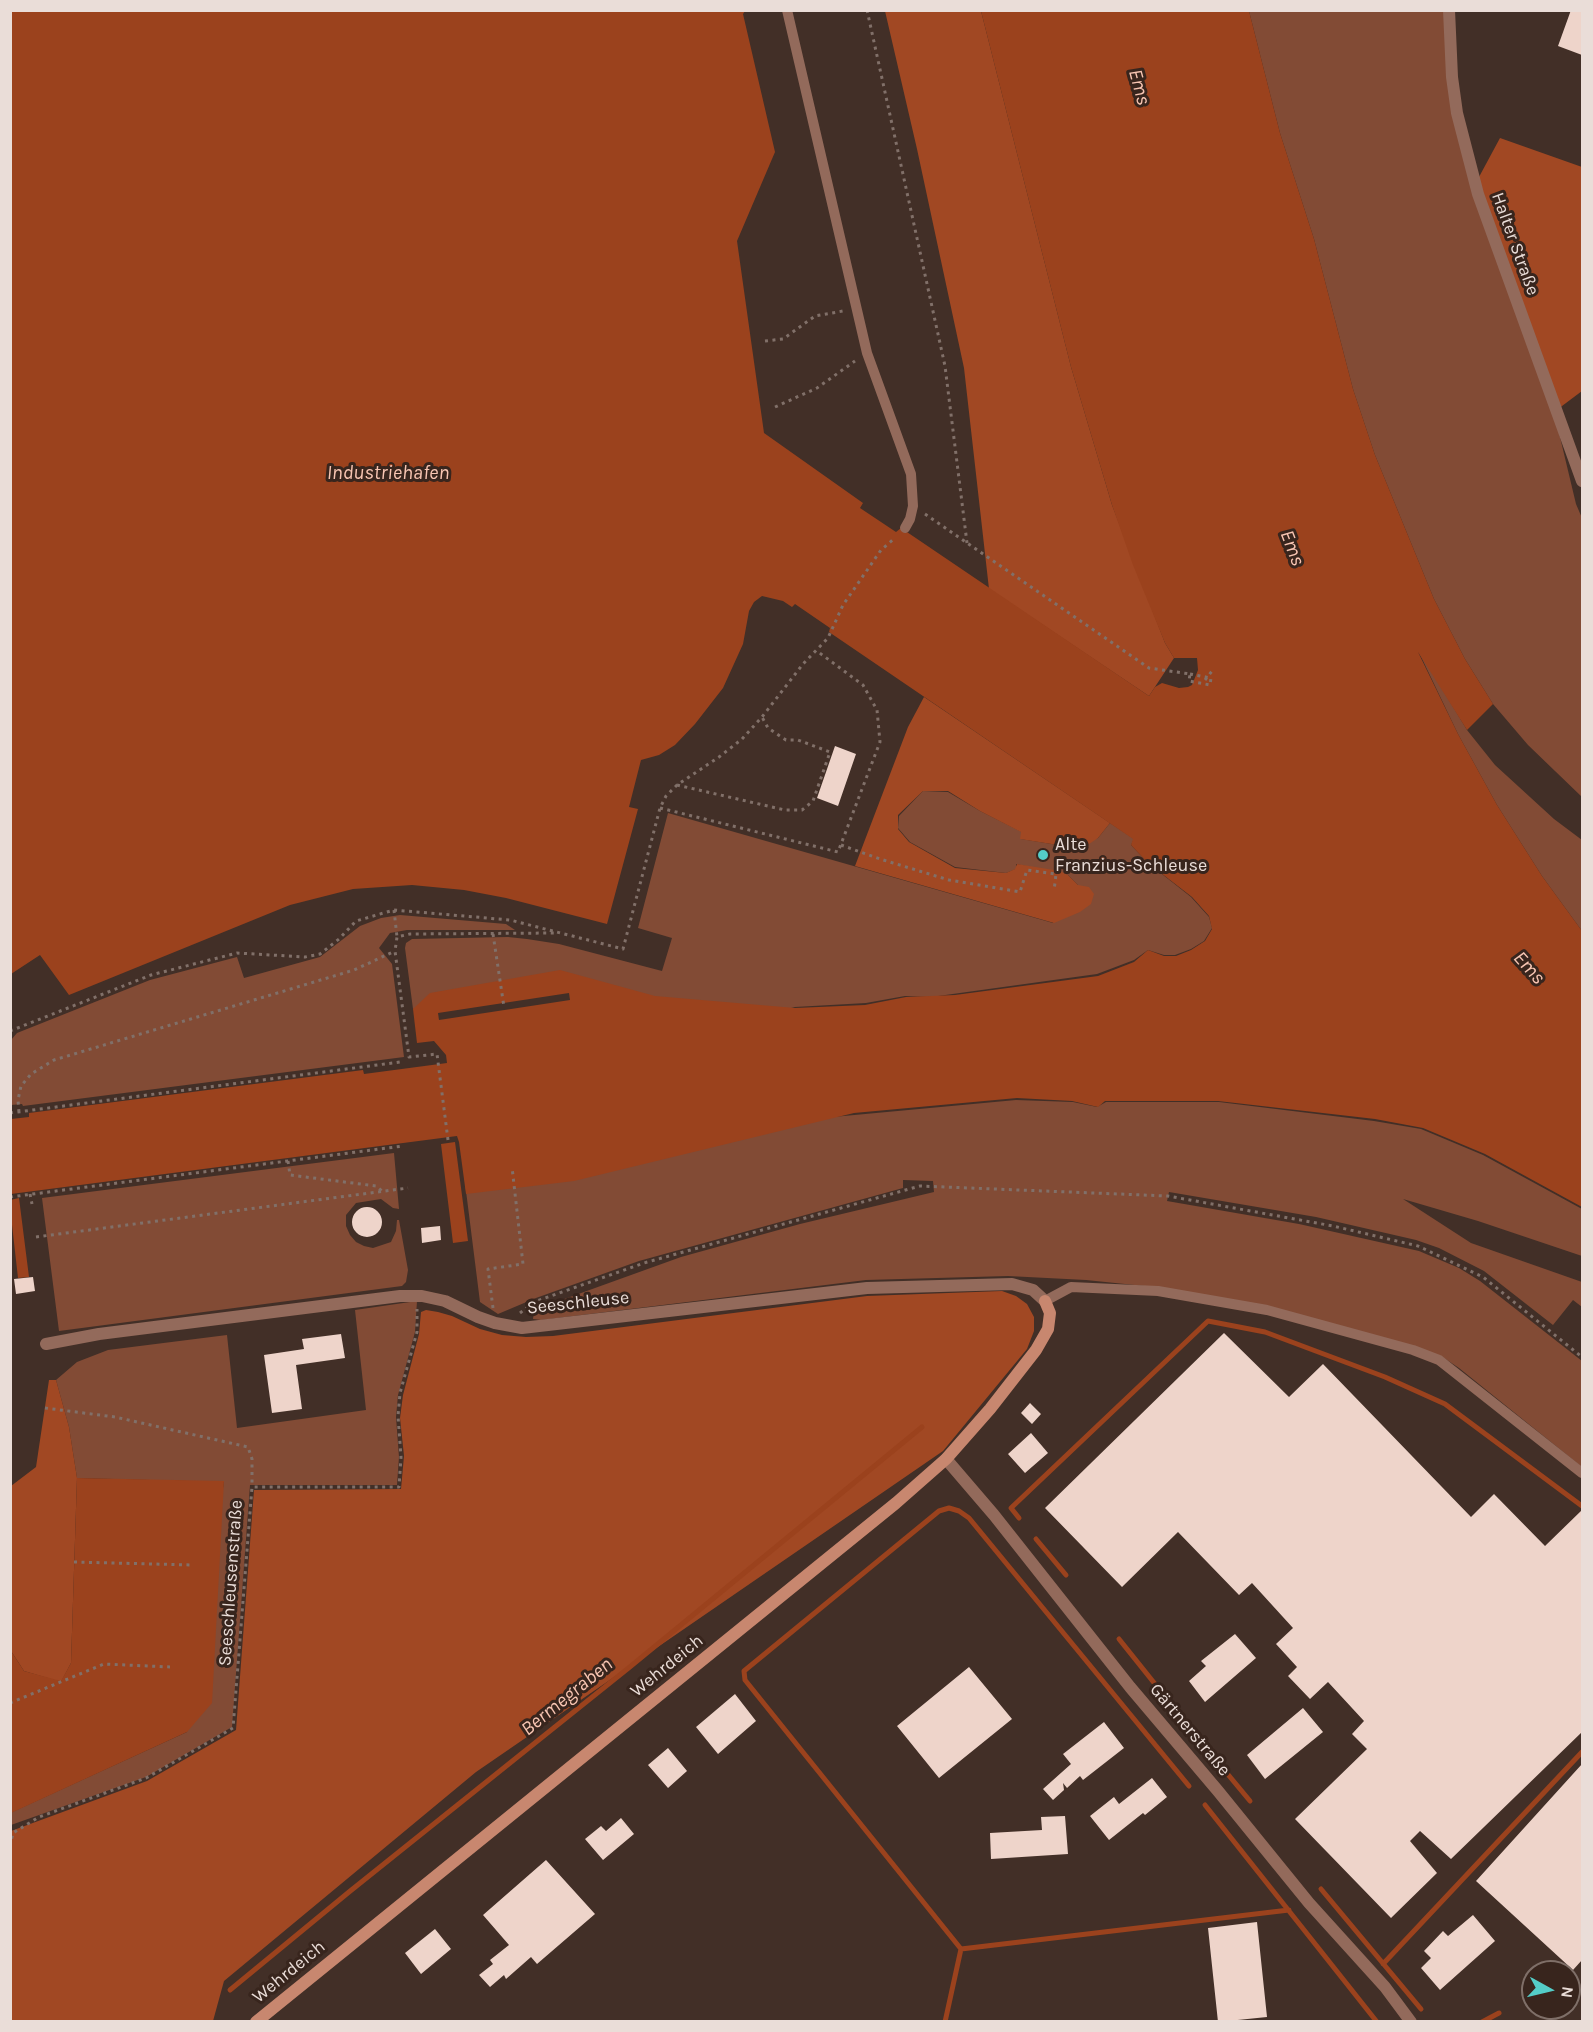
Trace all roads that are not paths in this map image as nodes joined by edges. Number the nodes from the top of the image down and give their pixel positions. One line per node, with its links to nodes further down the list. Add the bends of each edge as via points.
1 (787, 10): 4 (lane, via 867,353 911,474 913,506)
2 (1449, 10): 3 (street, Halter Straße, via 1457,113 1478,194)
3 (1582, 481)
4 (905, 528)
5 (1045, 1300): 6 (street, Seeschleuse, via 1033,1290 1012,1284 867,1288 522,1328 478,1317 446,1301 400,1296); 7 (street, Wehrdeich, via 1050,1313 1048,1329 1036,1350); 8 (lane, via 1071,1287 1158,1291 1266,1310 1413,1350 1439,1360)
6 (46, 1344)
7 (946, 1459): 9 (street, Wehrdeich); 10 (street, Gärtnerstraße, via 1130,1687)
8 (1582, 1473)
9 (256, 2022)
10 (1411, 2022)

